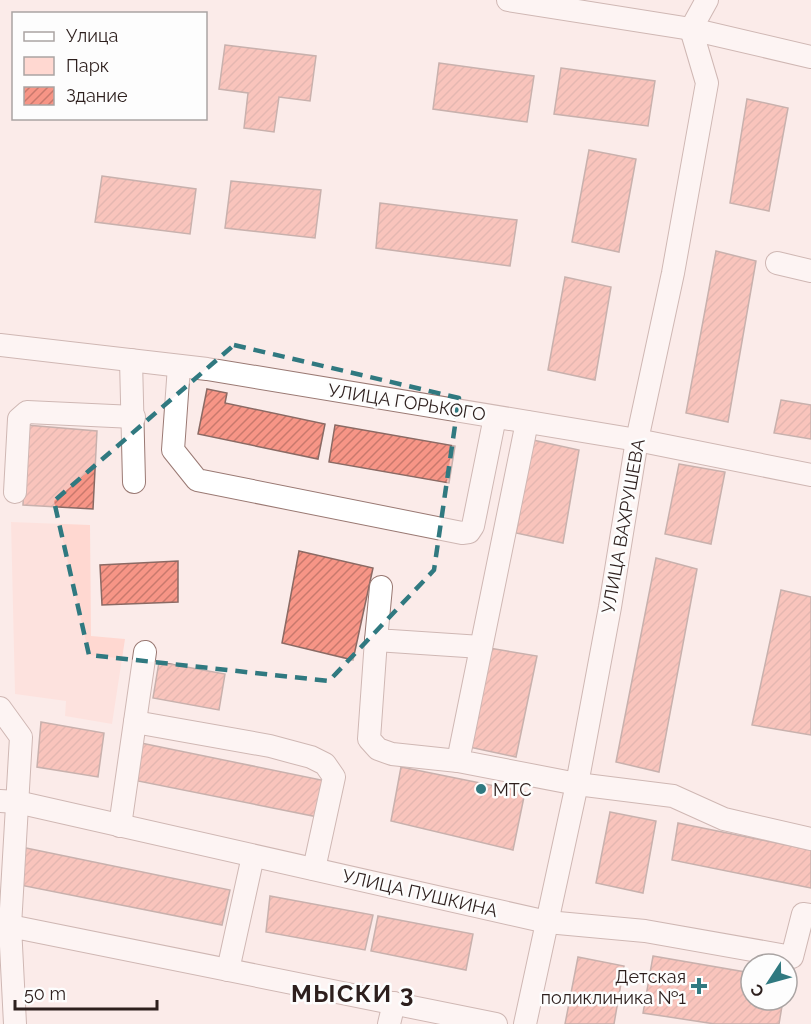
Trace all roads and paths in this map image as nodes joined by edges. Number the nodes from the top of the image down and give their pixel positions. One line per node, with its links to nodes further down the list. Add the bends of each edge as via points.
1 (508, 0): 3 (street)
2 (707, 0): 3 (street)
3 (691, 29): 4 (street); 13 (street, УЛИЦА ВАХРУШЕВА, via 707,83)
4 (811, 57)
5 (777, 263): 6 (street)
6 (811, 271)
7 (0, 345): 8 (street, УЛИЦА ГОРЬКОГО)
8 (131, 360): 9 (street, УЛИЦА ГОРЬКОГО); 10 (street)
9 (179, 366): 11 (street, УЛИЦА ГОРЬКОГО); 11 (street, via 172,450 197,480 462,533 473,526)
10 (134, 417): 15 (street); 16 (street, via 23,414 19,419)
11 (495, 417): 12 (street, УЛИЦА ГОРЬКОГО)
12 (527, 422): 13 (street, УЛИЦА ГОРЬКОГО); 19 (street)
13 (638, 440): 14 (street, УЛИЦА ГОРЬКОГО); 24 (street, УЛИЦА ВАХРУШЕВА)
14 (811, 474)
15 (134, 482)
16 (15, 492)
17 (381, 587): 18 (street)
18 (376, 640): 19 (street); 23 (street, via 369,739 378,749 392,754)
19 (481, 646): 23 (street)
20 (145, 652): 22 (street)
21 (0, 708): 25 (street, via 21,737)
22 (135, 722): 26 (street); 29 (street, via 270,746 325,764 334,777)
23 (458, 761): 24 (street)
24 (577, 784): 27 (street, via 673,796 724,819); 31 (street, УЛИЦА ВАХРУШЕВА)
25 (8, 802): 26 (street, УЛИЦА ПУШКИНА); 32 (street)
26 (120, 826): 28 (street, УЛИЦА ПУШКИНА)
27 (811, 838)
28 (253, 856): 29 (street, УЛИЦА ПУШКИНА); 33 (street)
29 (314, 869): 31 (street, УЛИЦА ПУШКИНА)
30 (811, 915): 31 (street, УЛИЦА ПУШКИНА, via 803,914 792,957 645,931)
31 (548, 922): 37 (street, УЛИЦА ВАХРУШЕВА)
32 (10, 926): 33 (street); 35 (street)
33 (228, 970): 34 (street)
34 (391, 1014): 36 (street)
35 (15, 1024)
36 (496, 1024)
37 (525, 1024)

